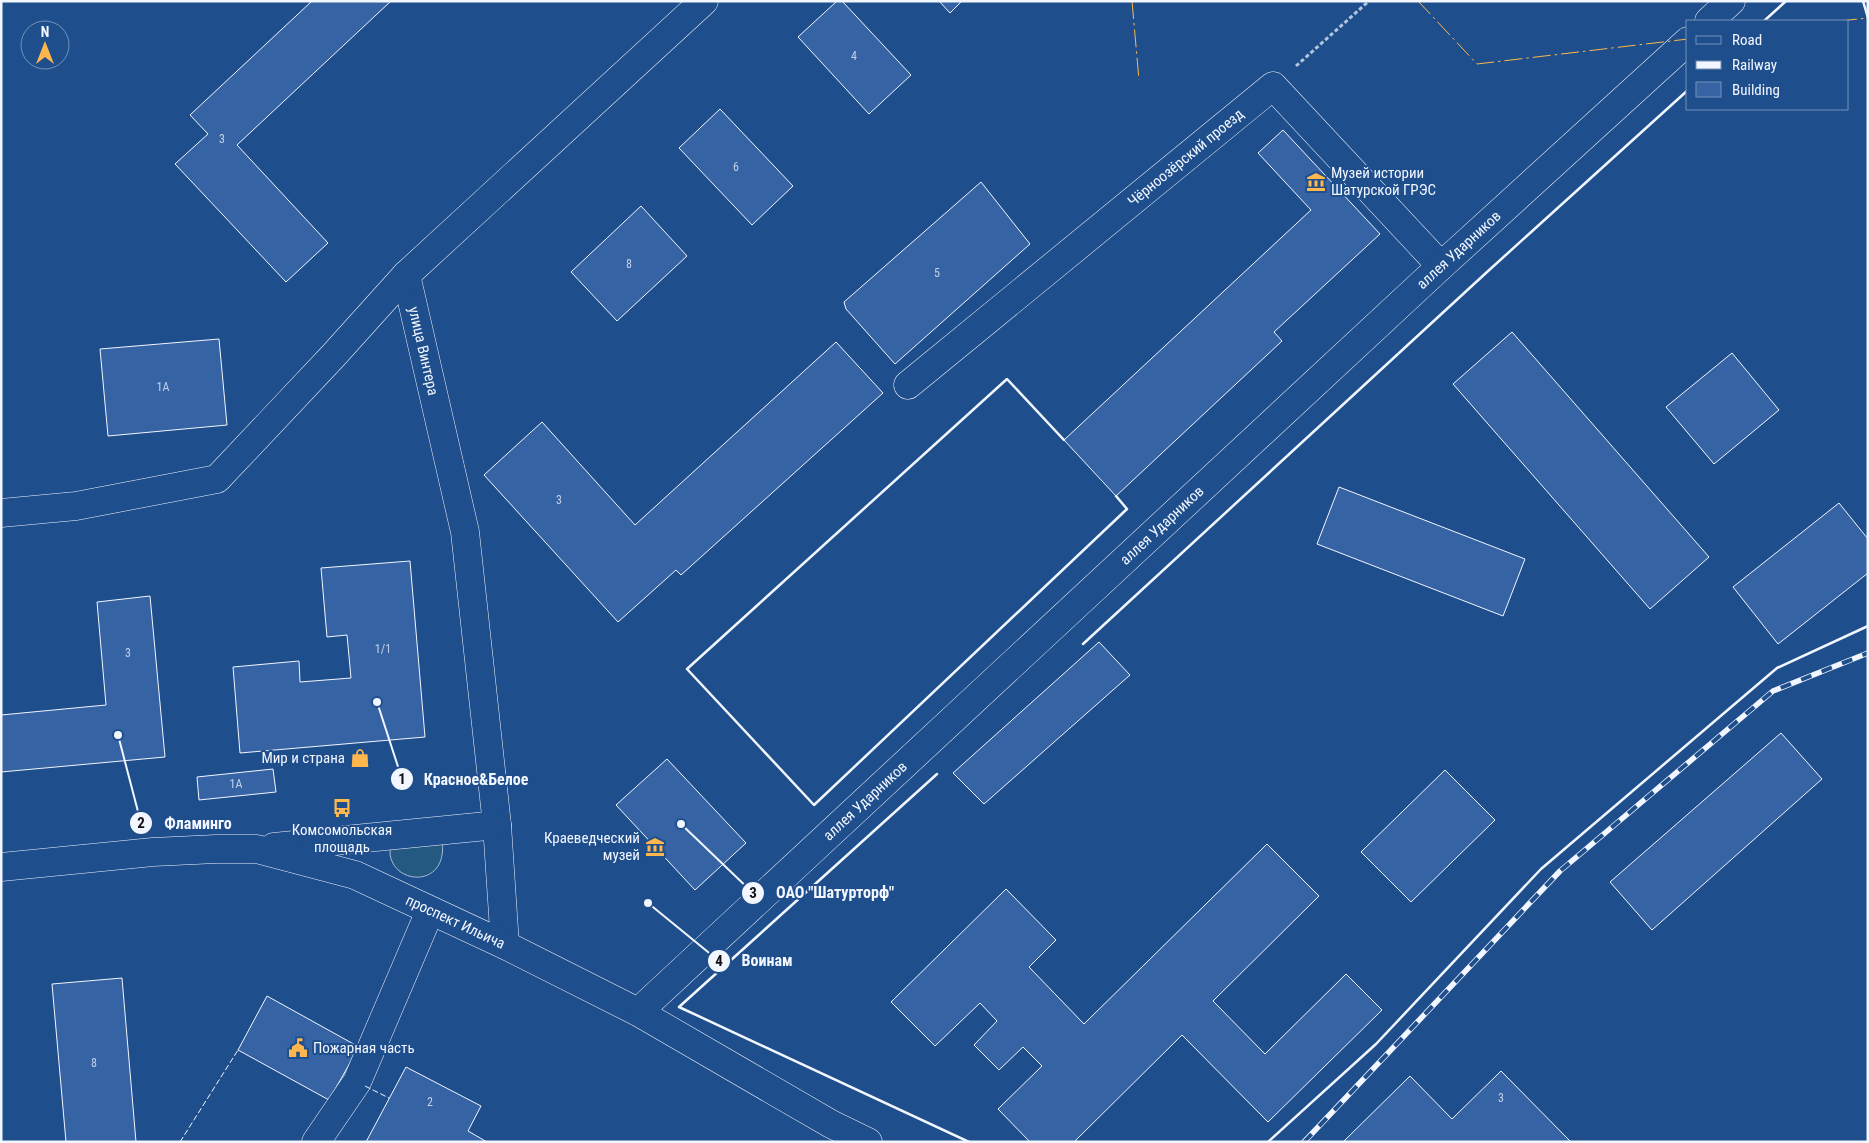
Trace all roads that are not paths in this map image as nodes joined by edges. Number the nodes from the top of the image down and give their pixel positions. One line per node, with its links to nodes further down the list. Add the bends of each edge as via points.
1 (704, 1): 6 (street)
2 (1731, 1): 3 (street)
3 (1710, 20)
4 (1686, 42): 5 (street, аллея Ударников)
5 (1441, 266): 7 (street, Чёрноозёрский проезд, via 1273,86); 14 (street, аллея Ударников)
6 (406, 275): 8 (street, via 217,479 76,506); 9 (street, улица Винтера, via 465,532)
7 (908, 385)
8 (1, 513)
9 (497, 826): 10 (street); 13 (street, улица Винтера)
10 (257, 849): 11 (street, проспект Ильича, via 153,852); 12 (street, проспект Ильича, via 355,875)
11 (1, 867)
12 (430, 911): 13 (street, проспект Ильича); 16 (street, via 357,1082)
13 (505, 945): 14 (street, проспект Ильича)
14 (638, 1012): 15 (street, проспект Ильича)
15 (825, 1133): 17 (street, проспект Ильича)
16 (316, 1142)
17 (868, 1142)

